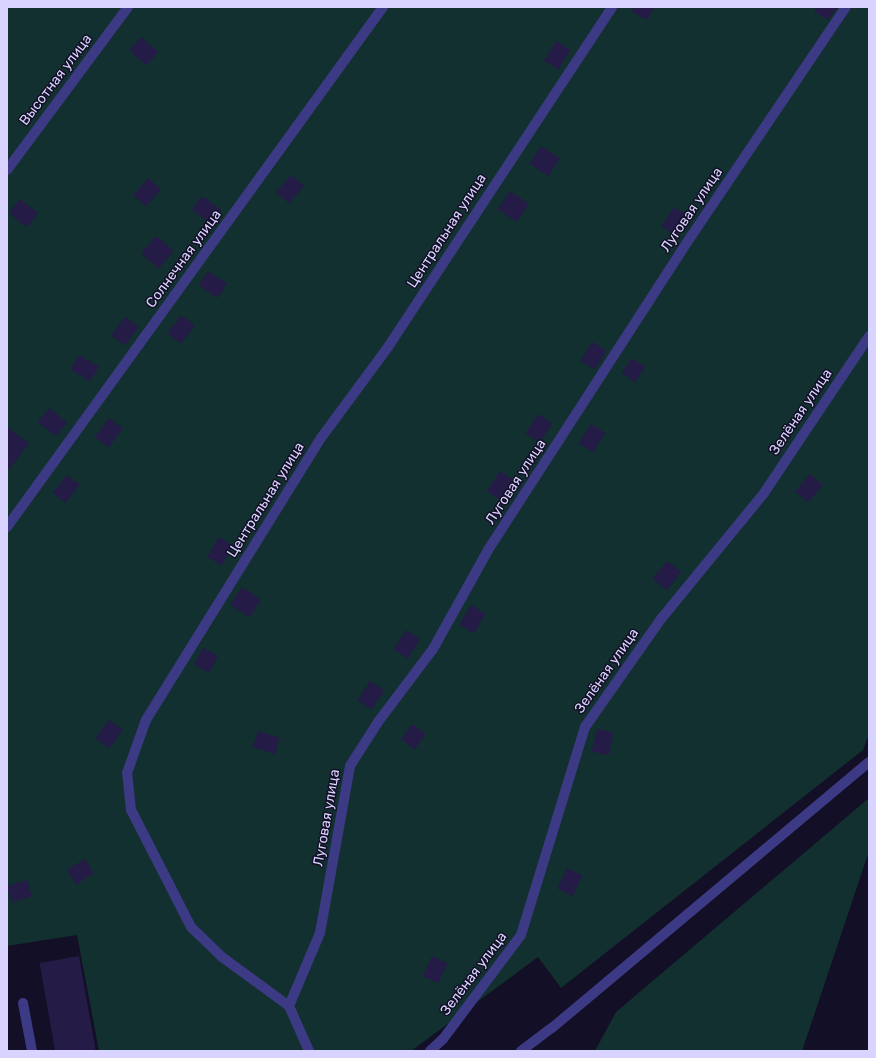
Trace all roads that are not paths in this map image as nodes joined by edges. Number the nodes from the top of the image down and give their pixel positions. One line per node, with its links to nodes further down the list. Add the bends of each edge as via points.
1 (128, 7): 5 (street, Высотная улица)
2 (383, 7): 7 (street, Солнечная улица)
3 (612, 7): 10 (street, Центральная улица, via 388,347 321,438 146,720 127,773 131,810 191,927 222,958)
4 (846, 7): 10 (street, Луговая улица, via 692,235 492,544 433,649 378,722 350,766 320,933)
5 (7, 170)
6 (869, 336): 13 (street, Зелёная улица, via 764,493 661,619 585,727 521,935 443,1039)
7 (7, 527)
8 (869, 762): 14 (street, via 552,1028)
9 (23, 1004): 11 (street)
10 (289, 1006): 12 (street)
11 (32, 1051)
12 (309, 1051)
13 (430, 1051)
14 (521, 1051)

